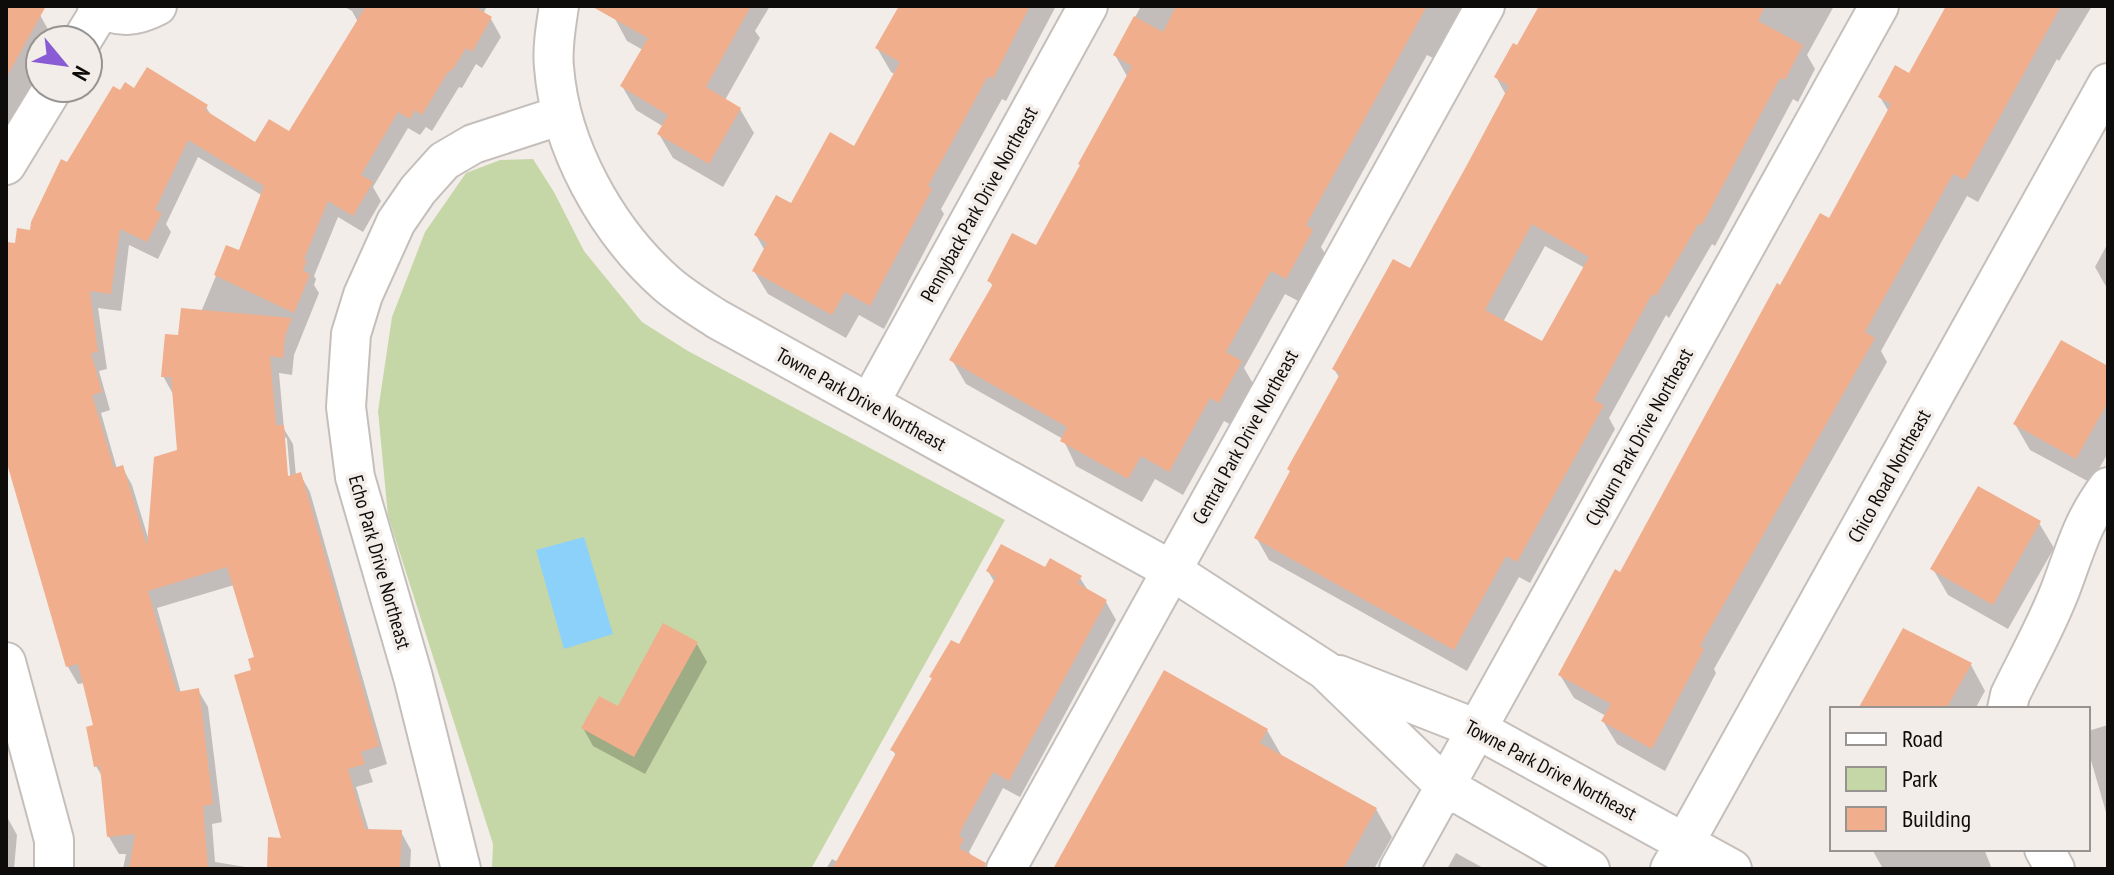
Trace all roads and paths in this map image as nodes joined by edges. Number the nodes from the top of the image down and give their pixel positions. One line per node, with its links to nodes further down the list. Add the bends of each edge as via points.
1 (157, 6): 6 (street, via 143,14)
2 (559, 6): 9 (street, Towne Park Drive Northeast, via 554,65)
3 (1088, 6): 11 (street, Pennyback Park Drive Northeast)
4 (1485, 6): 13 (street, Central Park Drive Northeast)
5 (1879, 6): 17 (street, Clyburn Park Drive Northeast)
6 (93, 18)
7 (2108, 83): 20 (street, Chico Road Northeast)
8 (43, 104): 10 (street)
9 (562, 115): 11 (street, Towne Park Drive Northeast, via 594,190 624,239 667,284 717,319); 22 (street, Echo Park Drive Northeast, via 473,144 444,161 396,222 351,334 346,407 355,477)
10 (6, 165)
11 (870, 402): 13 (street, Towne Park Drive Northeast)
12 (2108, 487): 16 (street, via 2076,540)
13 (1171, 570): 15 (street, Towne Park Drive Northeast); 23 (street, Central Park Drive Northeast)
14 (6, 662): 21 (street, via 54,840)
15 (1325, 670): 17 (street, Towne Park Drive Northeast); 18 (street, Towne Park Drive Northeast)
16 (2007, 707)
17 (1477, 729): 18 (street, Clyburn Park Drive Northeast); 20 (street, Towne Park Drive Northeast)
18 (1445, 786): 24 (street, Clyburn Park Drive Northeast); 25 (street, Towne Park Drive Northeast)
19 (2045, 851): 27 (street)
20 (1678, 855): 26 (street, Towne Park Drive Northeast)
21 (54, 869)
22 (461, 869)
23 (1006, 869)
24 (1399, 869)
25 (1590, 869)
26 (1732, 869)
27 (2055, 869)

